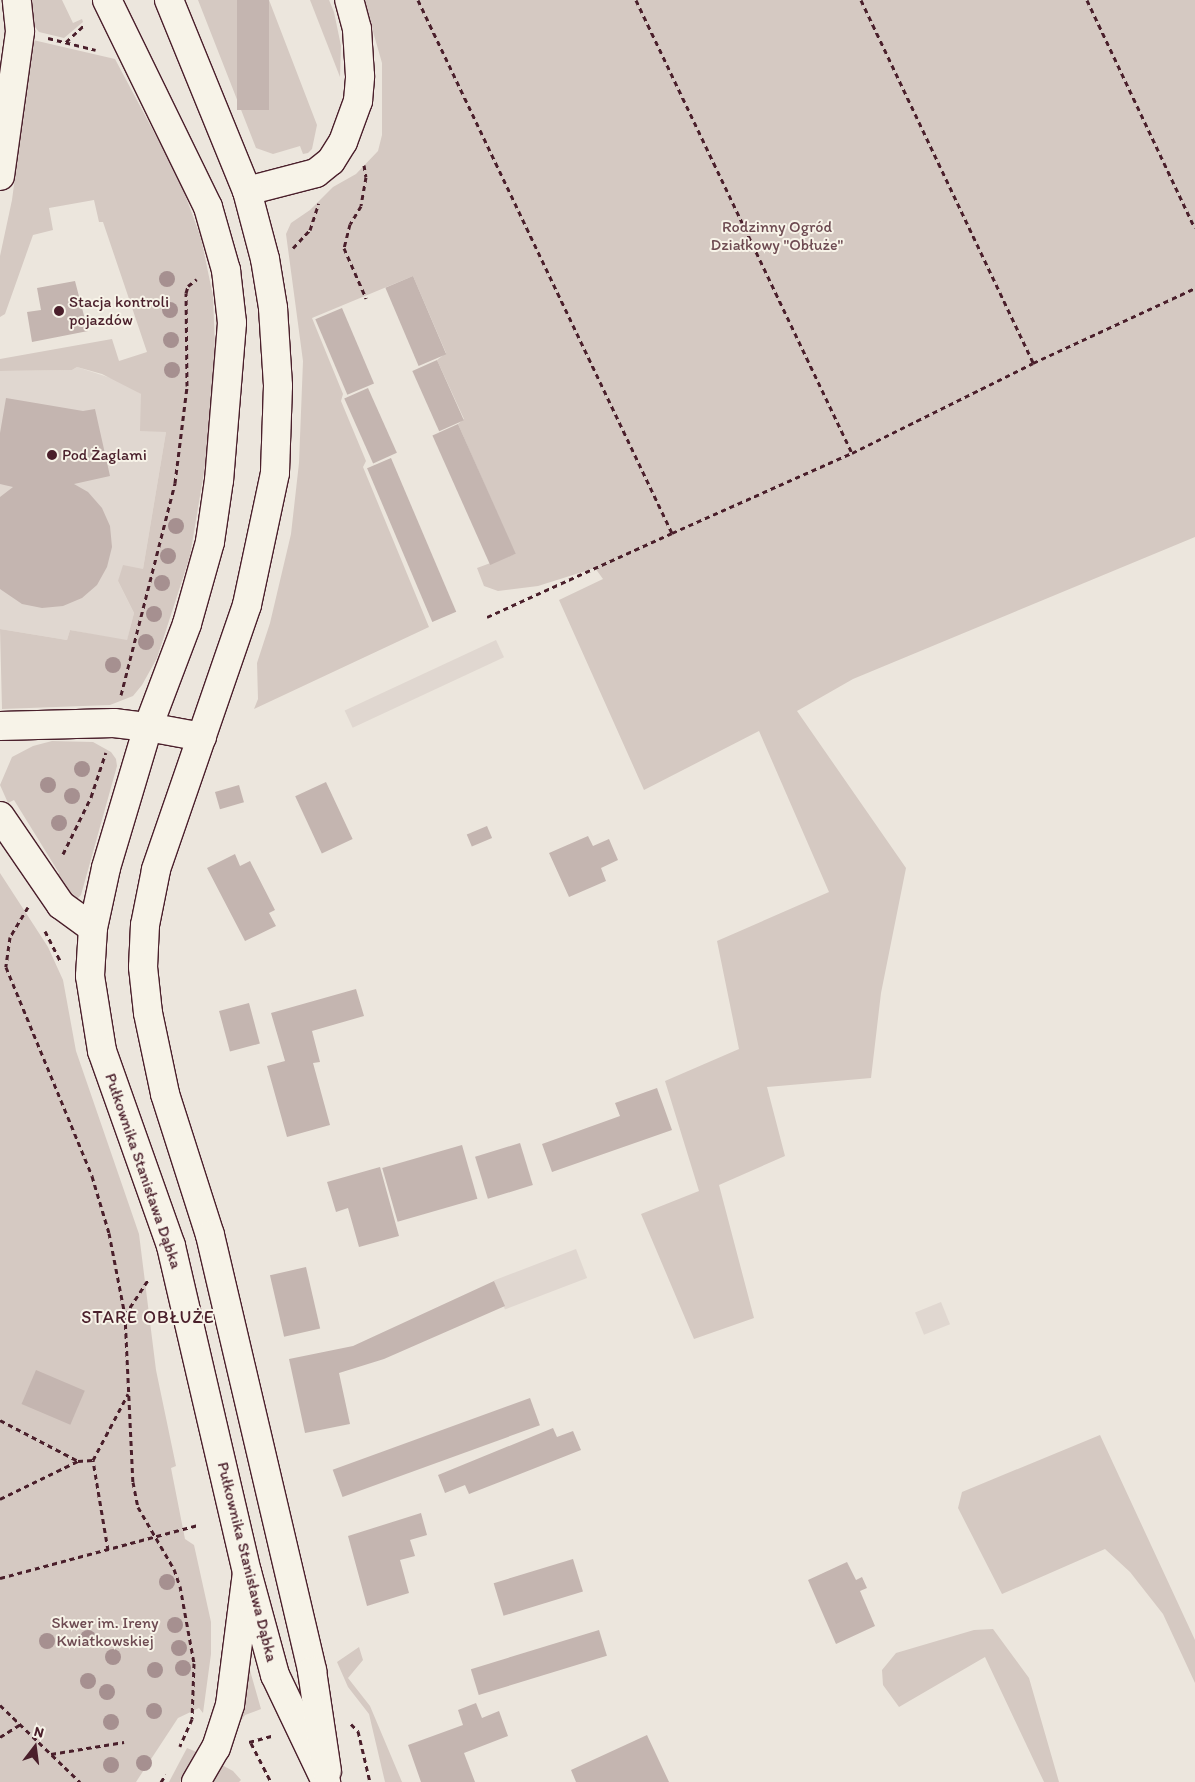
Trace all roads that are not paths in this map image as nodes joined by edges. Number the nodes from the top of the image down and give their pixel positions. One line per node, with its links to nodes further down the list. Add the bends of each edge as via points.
1 (17, 0): 5 (main road, via 20,32)
2 (107, 0): 7 (main road, Pułkownika Stanisława Dąbka)
3 (168, 0): 6 (main road, Pułkownika Stanisława Dąbka)
4 (349, 0): 6 (main road, via 357,29 360,76 356,107 339,149 325,168 314,174)
5 (0, 176)
6 (247, 191): 7 (main road); 10 (main road, Pułkownika Stanisława Dąbka, via 265,259 273,308 278,386 275,473 247,605)
7 (208, 207): 9 (main road, Pułkownika Stanisława Dąbka, via 226,270 232,323 219,480 210,542 190,615)
8 (0, 726): 9 (main road, via 114,723)
9 (148, 727): 10 (main road); 12 (main road, Pułkownika Stanisława Dąbka, via 106,868)
10 (202, 736): 15 (main road, Pułkownika Stanisława Dąbka, via 156,870 143,967 148,1014 165,1094 210,1235 312,1671)
11 (0, 816): 12 (main road, via 61,905)
12 (93, 928): 13 (main road, Pułkownika Stanisława Dąbka, via 90,976 102,1051 171,1246)
13 (247, 1572): 14 (main road, via 230,1704 216,1748); 15 (main road, Pułkownika Stanisława Dąbka, via 275,1675)
14 (196, 1782)
15 (327, 1782)

